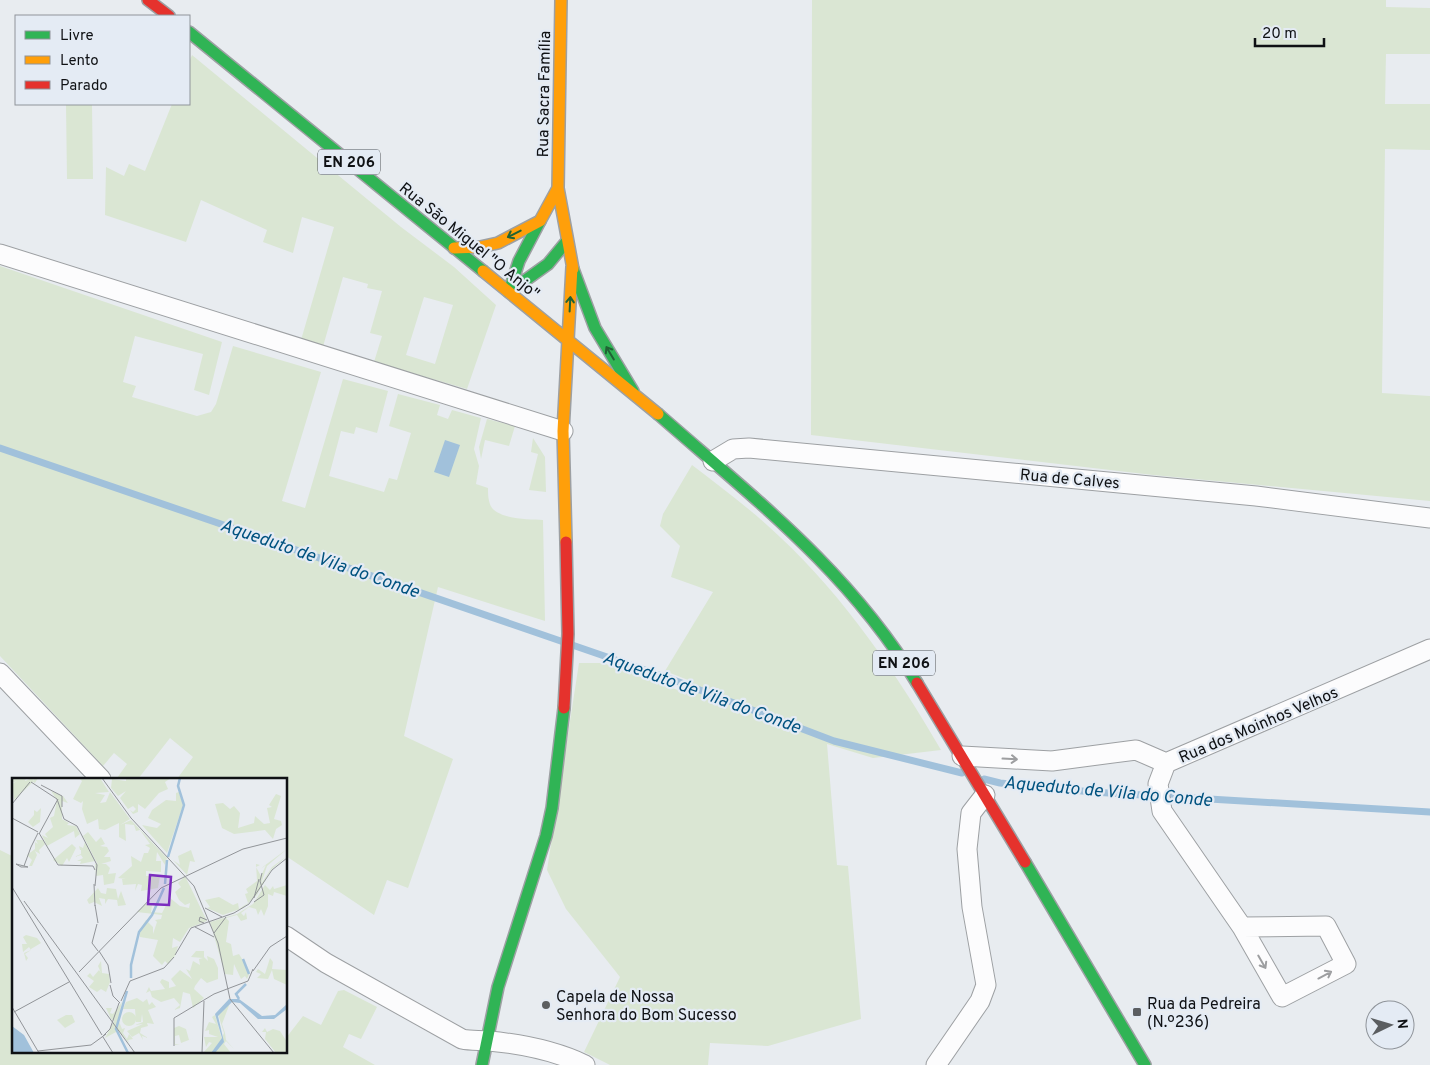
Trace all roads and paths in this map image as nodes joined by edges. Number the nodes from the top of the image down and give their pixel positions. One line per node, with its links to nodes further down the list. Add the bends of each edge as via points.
1 (148, 0): 4 (street)
2 (157, 0): 5 (street)
3 (561, 0): 7 (street, Rua Sacra Família)
4 (168, 15)
5 (172, 15)
6 (190, 33): 10 (street, Rua São Miguel "O Anjo" / EN 206)
7 (558, 188): 8 (street); 9 (street, Rua Sacra Família)
8 (540, 221): 10 (street, one-way to 10, via 498,243); 13 (street, via 519,261)
9 (567, 241): 12 (street, Rua Sacra Família); 13 (street, via 557,258 544,270)
10 (454, 248): 13 (street, Rua São Miguel "O Anjo" / EN 206)
11 (0, 254): 16 (street)
12 (572, 267): 14 (street, one-way to 12); 15 (street, one-way to 12, via 595,328)
13 (509, 292): 14 (street, Rua São Miguel "O Anjo" / EN 206)
14 (568, 340): 15 (street, EN 206); 16 (street)
15 (635, 394): 17 (street, EN 206)
16 (563, 431): 27 (street, via 568,634 559,757 546,836 498,987)
17 (713, 460): 18 (street, Rua de Calves, via 733,449 749,448 1256,496); 21 (street, EN 206, via 806,543 868,612 900,655)
18 (1430, 518)
19 (1430, 650): 22 (street, Rua dos Moinhos Velhos)
20 (0, 673): 23 (street)
21 (962, 756): 22 (street, Rua dos Moinhos Velhos, one-way to 22, via 1052,761 1136,750); 24 (street, EN 206)
22 (1166, 763): 25 (street, via 1158,784 1162,811)
23 (100, 778)
24 (986, 795): 30 (street, via 971,812 968,850 972,907 986,985 980,1001); 31 (street, EN 206)
25 (1242, 927): 25 (street, one-way to 25, via 1282,997 1346,964 1326,926)
26 (288, 937): 27 (street, via 326,963 462,1039)
27 (487, 1040): 28 (street); 29 (street, via 553,1053)
28 (482, 1065)
29 (585, 1065)
30 (936, 1065)
31 (1145, 1065)

